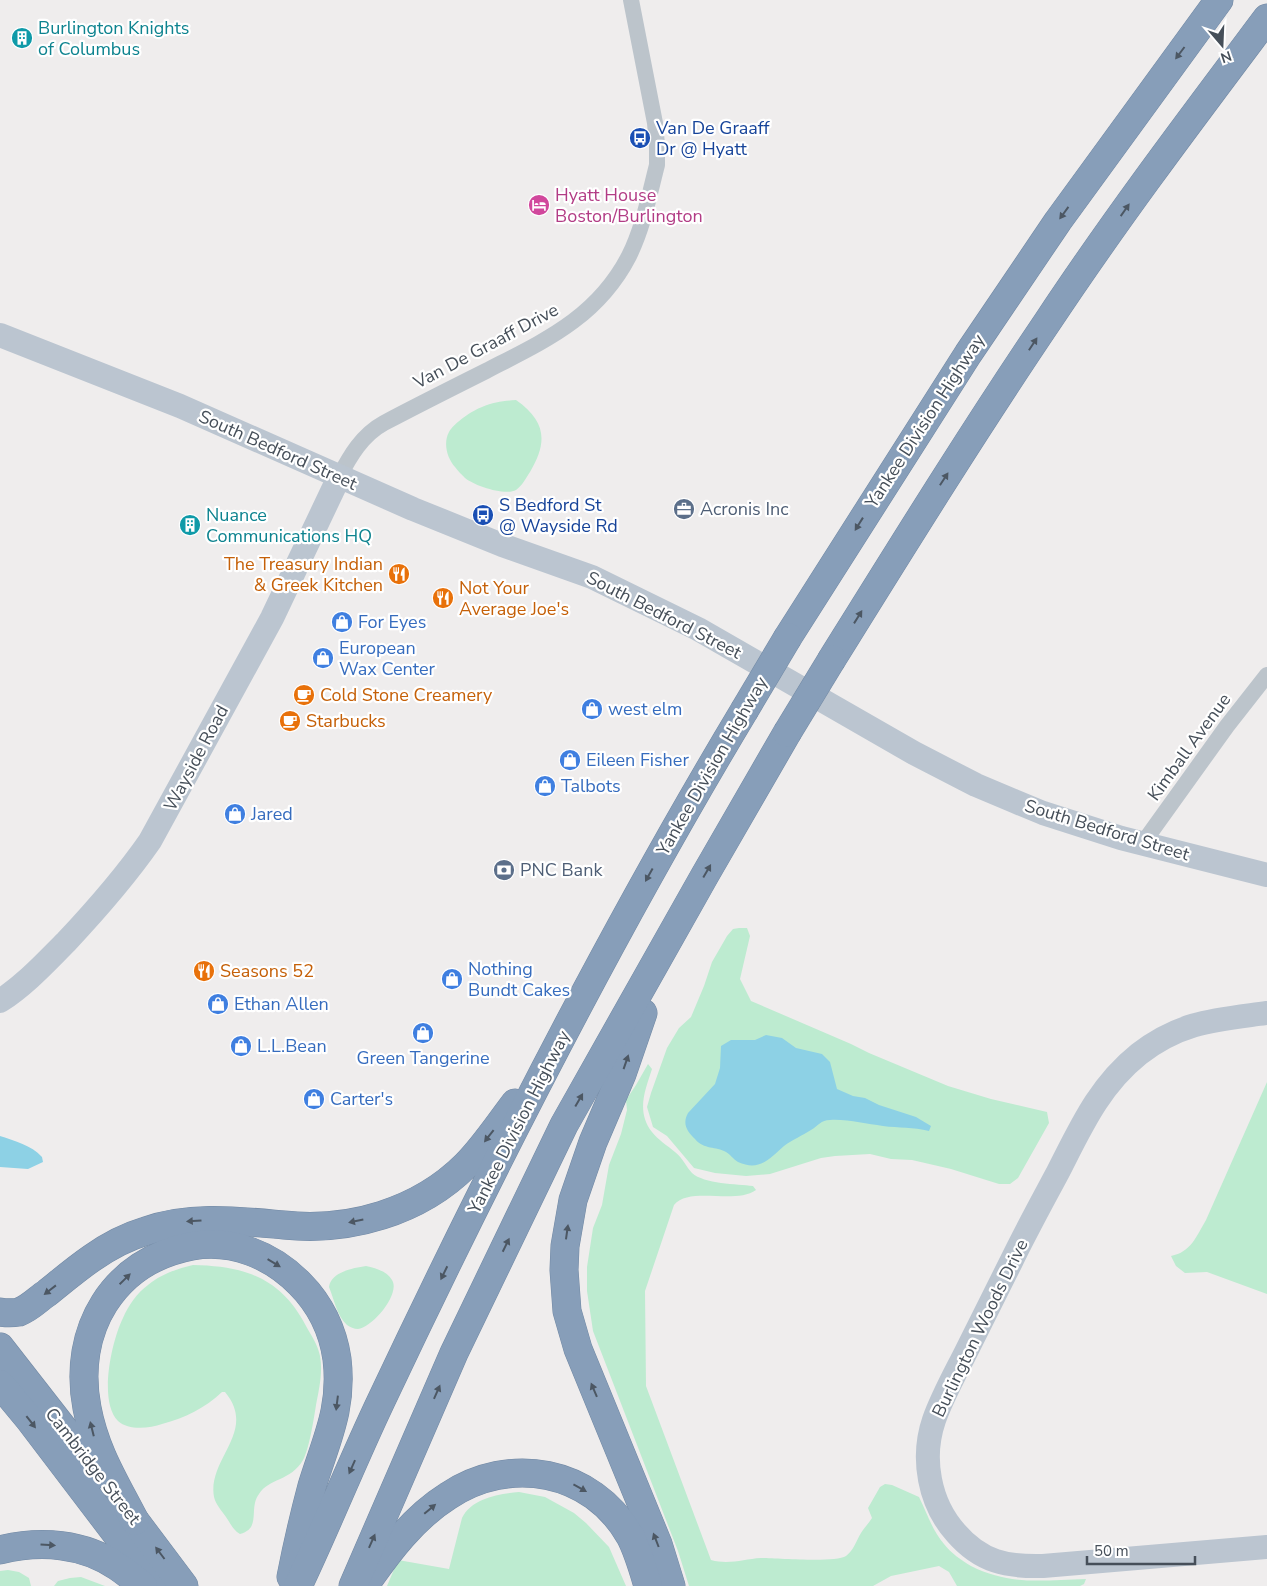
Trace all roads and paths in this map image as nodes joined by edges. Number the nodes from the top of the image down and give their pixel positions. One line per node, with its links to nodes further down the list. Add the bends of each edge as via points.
1 (631, 0): 5 (street, Van De Graaff Drive, via 655,123 658,155 642,222 624,263 581,316 554,335 369,432)
2 (1219, 0): 12 (highway, Yankee Division Highway, one-way to 12, bridge, via 1052,229 962,363 788,637 687,807)
3 (1267, 18): 9 (highway, one-way to 3, bridge, via 787,734 941,484 1048,320 1168,148)
4 (0, 335): 5 (main road, South Bedford Street, via 180,406)
5 (339, 477): 7 (main road, South Bedford Street, via 628,594 698,629 976,785 1088,828); 10 (main road, Wayside Road, via 272,618 150,842 130,870 74,933 33,976)
6 (1267, 675): 7 (street, Kimball Avenue)
7 (1143, 843): 8 (main road, South Bedford Street)
8 (1267, 875)
9 (684, 914): 24 (highway, one-way to 9, via 454,1353 564,1125); 27 (highway, one-way to 9, via 578,1349 567,1311 564,1270 573,1200)
10 (0, 1001)
11 (1267, 1013): 17 (main road, Burlington Woods Drive, via 1181,1028 1140,1054 1106,1086 1021,1241 948,1389 934,1419 928,1453 931,1488 945,1518 968,1545 996,1562 1020,1567 1043,1566)
12 (552, 1057): 13 (highway, one-way to 13, via 465,1166 435,1190 400,1209 333,1225 295,1226 236,1220 165,1225 118,1241 19,1312); 23 (highway, Yankee Division Highway, one-way to 23, via 380,1403)
13 (0, 1312)
14 (0, 1347): 16 (highway, Cambridge Street)
15 (0, 1384): 20 (highway, Cambridge Street, one-way to 20)
16 (135, 1521): 21 (highway, Cambridge Street, one-way to 16); 22 (highway, one-way to 22, via 100,1455 87,1406 84,1370 96,1318 108,1297 128,1275 169,1251 201,1245 230,1246 264,1257 293,1277 314,1301 332,1341 338,1372 335,1418 313,1486)
17 (1267, 1547)
18 (0, 1550): 19 (highway, one-way to 19, via 26,1544 72,1548 97,1555)
19 (143, 1586)
20 (156, 1586)
21 (184, 1586)
22 (289, 1586)
23 (298, 1586)
24 (353, 1586)
25 (364, 1586): 26 (highway, one-way to 26, via 401,1537 431,1508 470,1484 514,1472 558,1478 584,1490 606,1506 630,1536)
26 (648, 1586)
27 (671, 1586)

